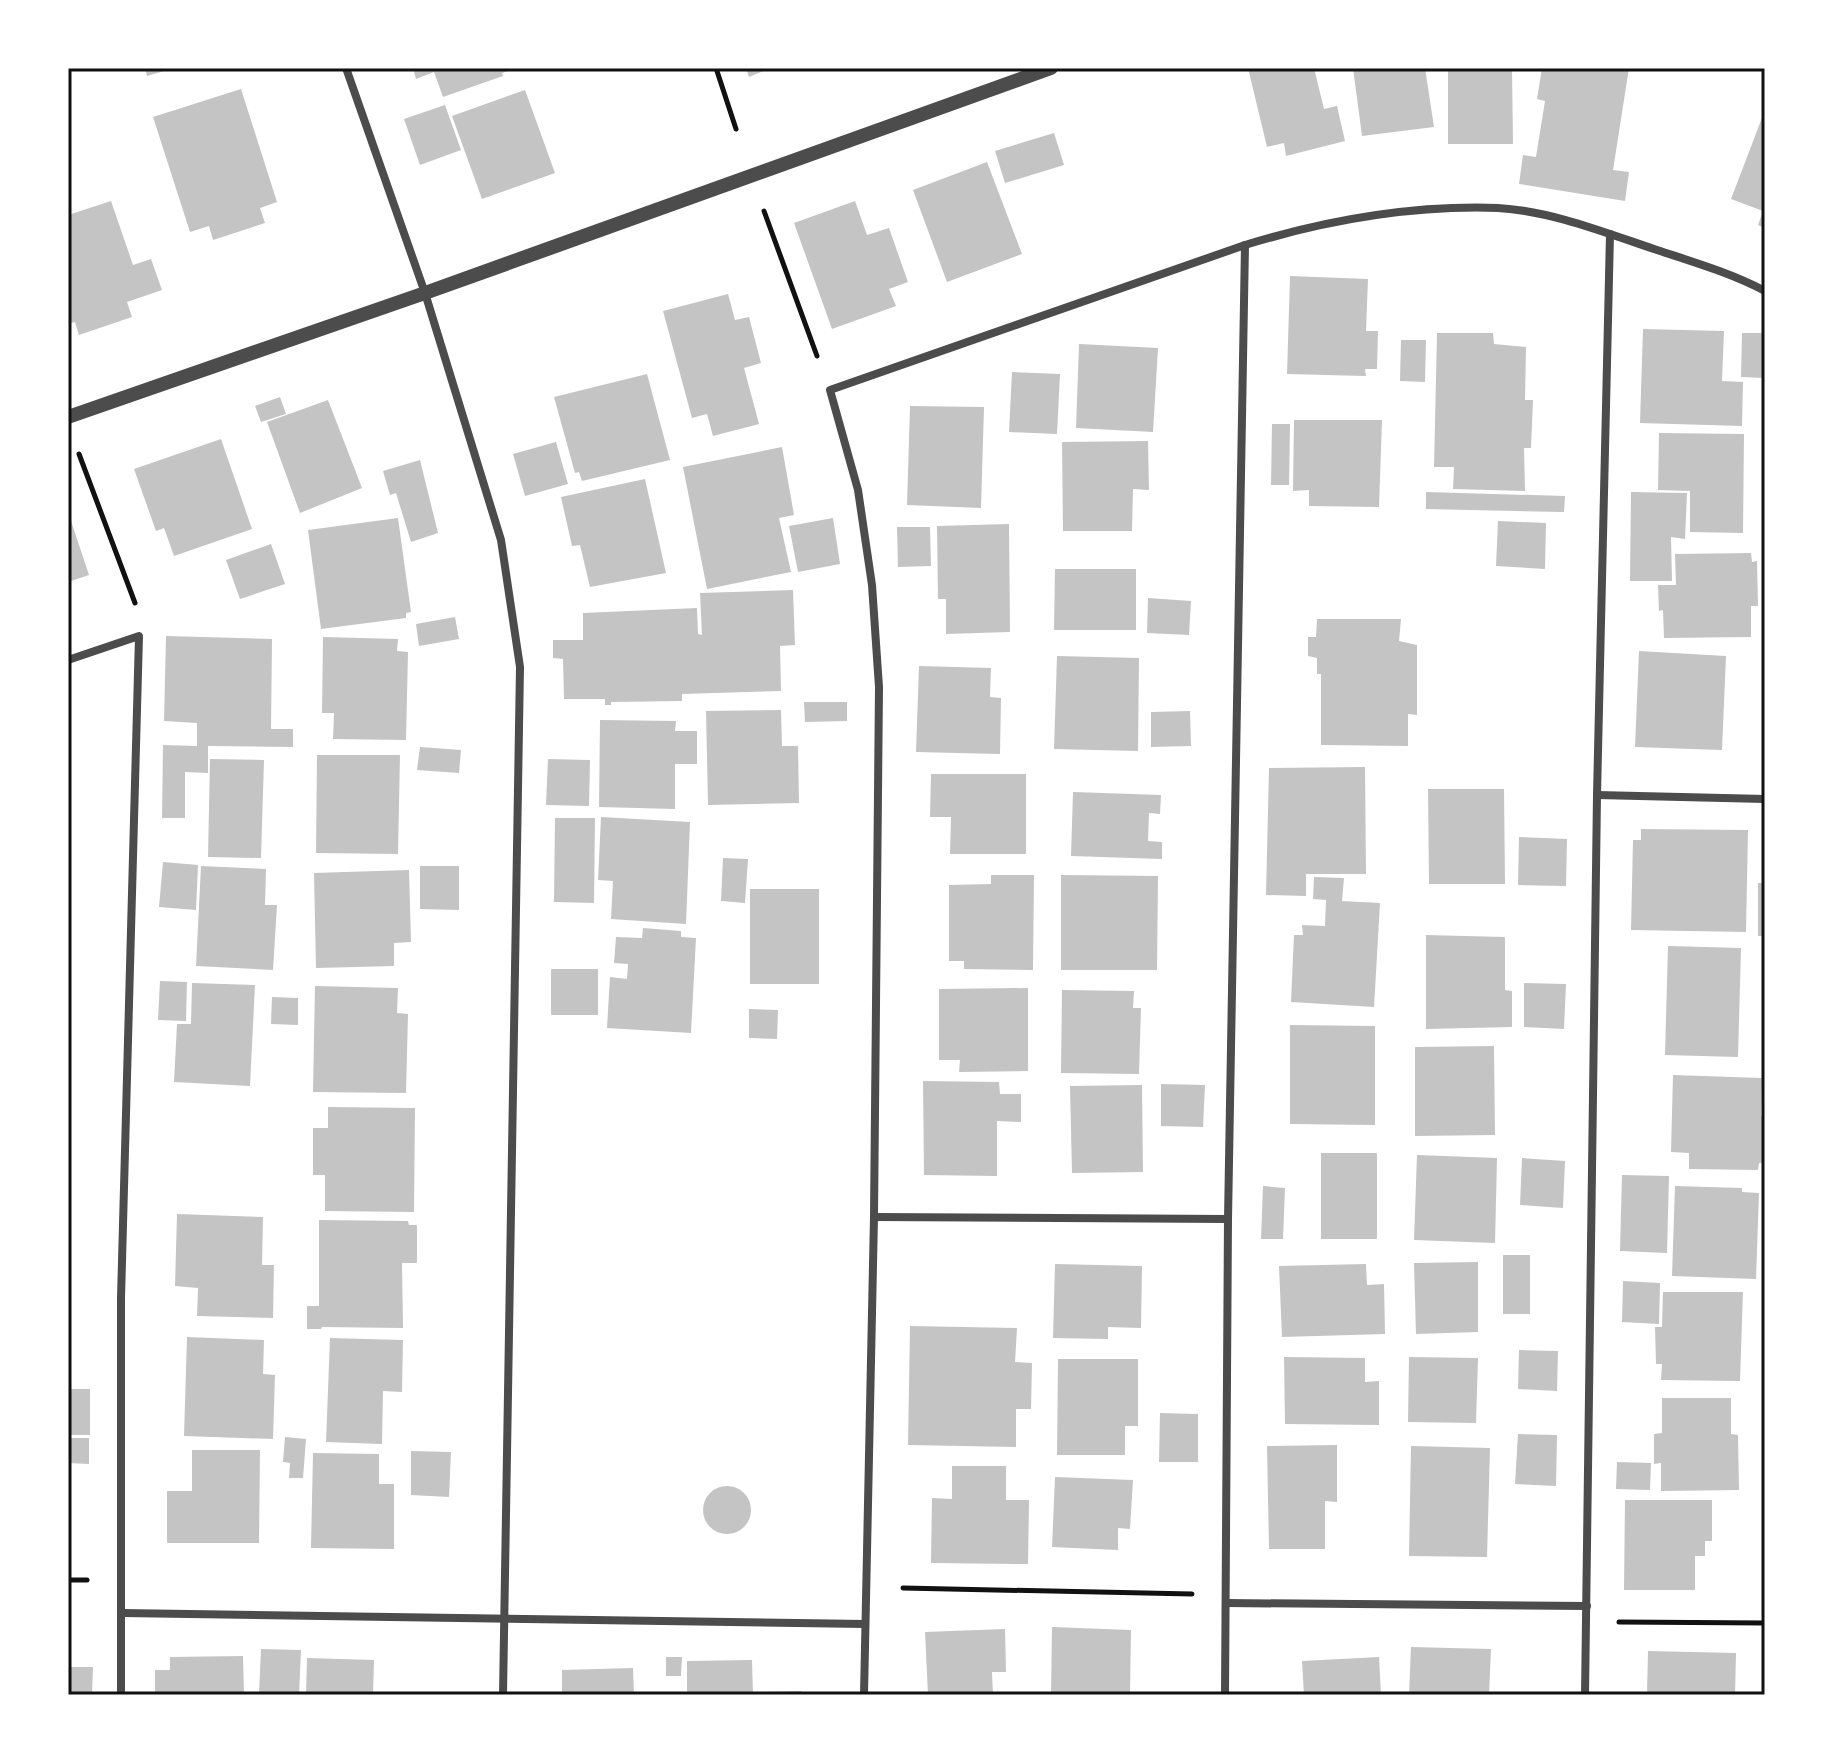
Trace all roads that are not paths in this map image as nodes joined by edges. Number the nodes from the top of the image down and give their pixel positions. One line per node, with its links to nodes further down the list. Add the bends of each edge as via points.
1 (346, 68): 6 (street)
2 (1051, 68): 6 (street)
3 (1610, 234): 4 (street, via 1500,208 1363,215); 5 (street); 9 (street)
4 (1245, 245): 11 (street, via 830,390 858,490 879,687); 12 (street)
5 (1765, 291)
6 (425, 293): 7 (street); 16 (street, via 501,540 520,667)
7 (68, 417)
8 (68, 660): 15 (street, via 139,636 121,1298)
9 (1597, 795): 10 (street); 14 (street)
10 (1765, 799)
11 (874, 1217): 12 (street); 17 (street)
12 (1228, 1219): 13 (street)
13 (1226, 1599): 14 (street); 21 (street)
14 (1587, 1606): 22 (street)
15 (122, 1613): 16 (street); 18 (street)
16 (504, 1618): 17 (street); 19 (street)
17 (865, 1624): 20 (street)
18 (121, 1695)
19 (503, 1695)
20 (864, 1695)
21 (1225, 1695)
22 (1585, 1695)

